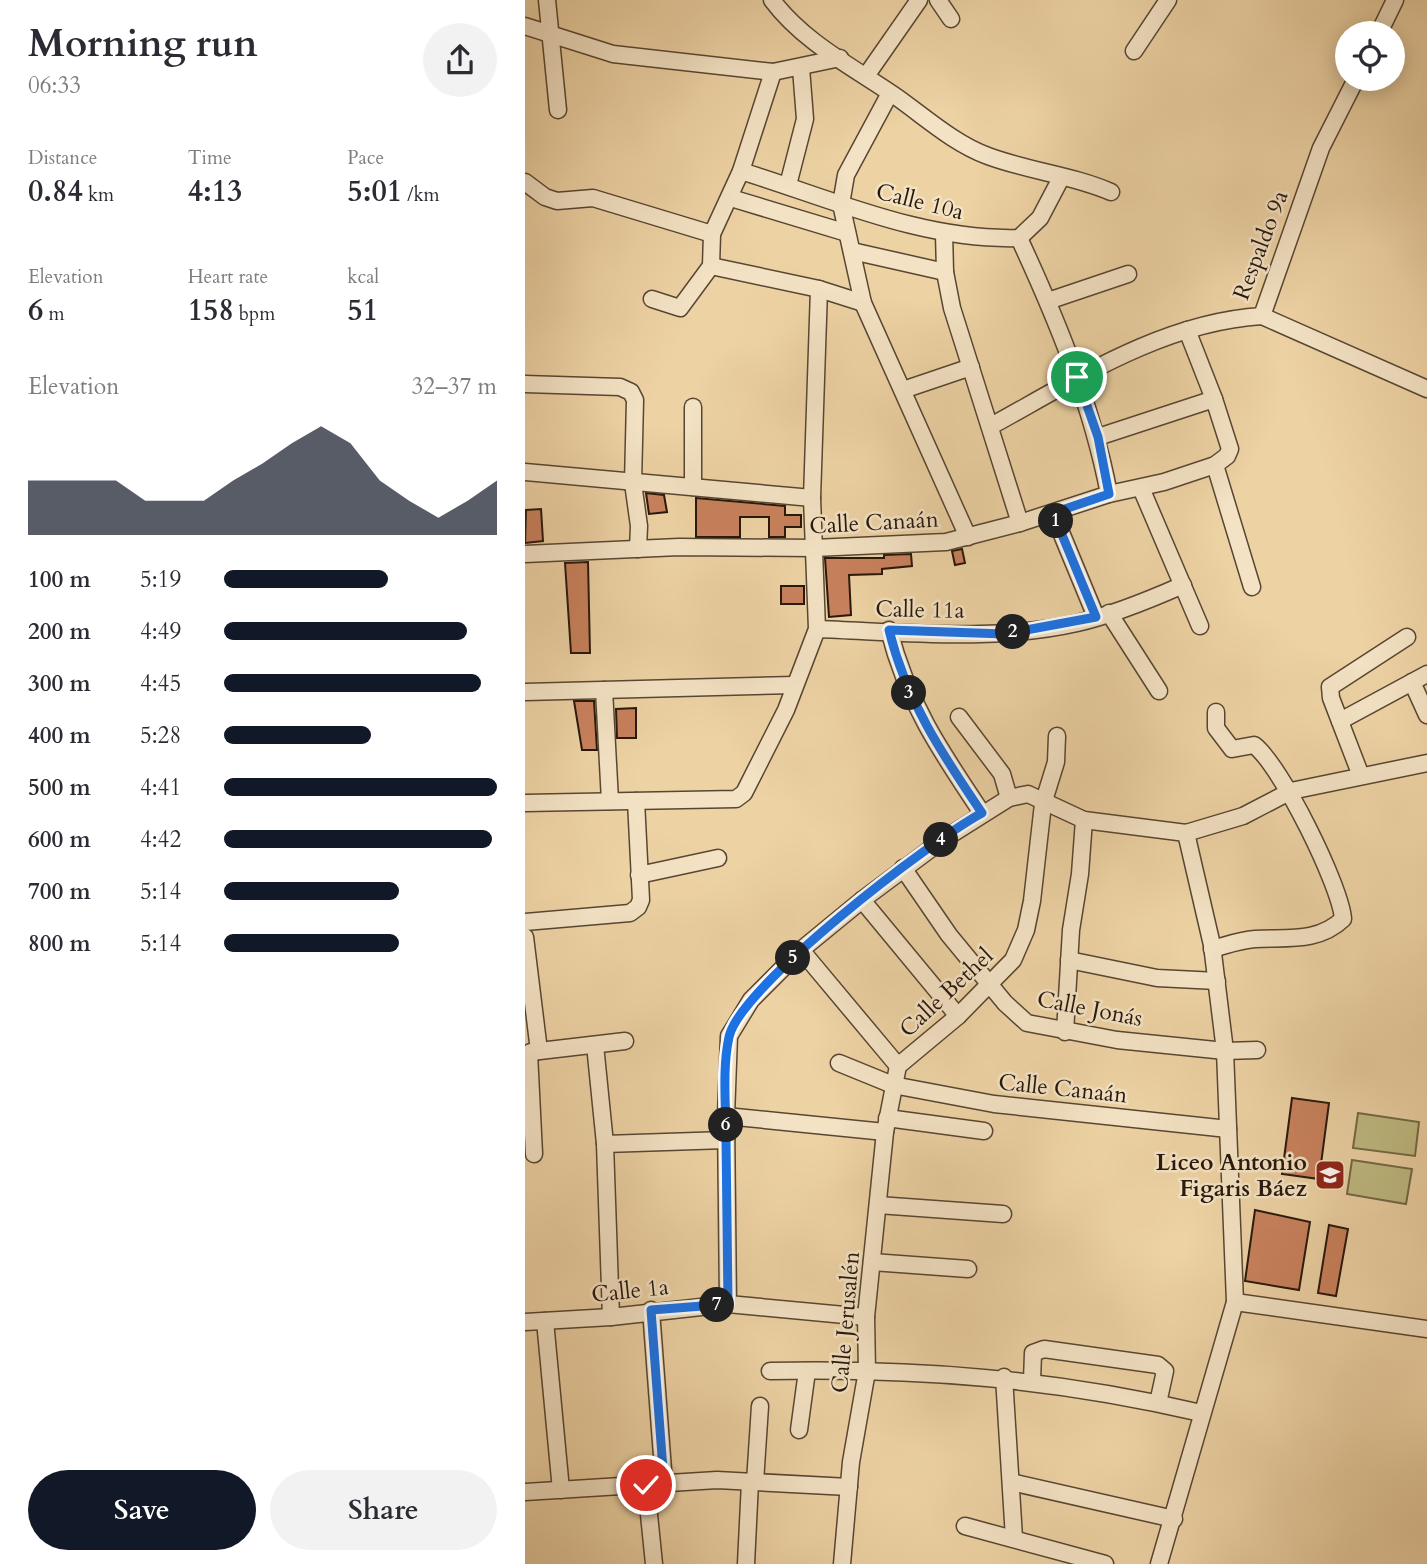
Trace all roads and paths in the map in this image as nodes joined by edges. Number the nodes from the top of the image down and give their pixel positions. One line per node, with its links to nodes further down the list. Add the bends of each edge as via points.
1 (548, 0): 10 (street)
2 (772, 0): 12 (street, via 813,42)
3 (919, 0): 15 (street)
4 (938, 0): 7 (street)
5 (1168, 0): 11 (street)
6 (1395, 0): 8 (street)
7 (951, 19)
8 (1385, 21)
9 (525, 26): 10 (street)
10 (553, 35): 14 (street, via 613,54); 18 (street)
11 (1135, 51)
12 (840, 58): 13 (street); 15 (street)
13 (801, 68): 14 (street); 22 (street, via 805,119)
14 (773, 72): 19 (street)
15 (866, 76): 17 (street)
16 (1350, 91): 38 (street, Respaldo 9a, via 1321,148)
17 (890, 93): 20 (street, via 986,155); 25 (street, via 846,175)
18 (558, 110)
19 (741, 171): 22 (street, Calle 10a); 24 (street)
20 (1061, 178): 23 (street); 29 (street, via 1040,218)
21 (525, 182): 28 (street, via 557,201 593,198)
22 (788, 186): 25 (street, Calle 10a)
23 (1111, 192)
24 (731, 198): 26 (street); 28 (street)
25 (841, 204): 26 (street); 27 (street, Calle 10a)
26 (847, 233): 30 (street)
27 (944, 233): 29 (street, Calle 10a); 32 (street)
28 (712, 234): 31 (street)
29 (1019, 238): 36 (street)
30 (852, 251): 32 (street); 37 (street)
31 (711, 266): 34 (street); 35 (street, via 680,308)
32 (945, 272): 40 (street)
33 (1128, 274): 36 (street)
34 (819, 289): 37 (street); 55 (street)
35 (652, 299)
36 (1048, 301): 41 (street)
37 (863, 303): 44 (street)
38 (1262, 316): 39 (street, Respaldo 9a, via 1216,320); 43 (street)
39 (1187, 330): 41 (street, Respaldo 9a); 45 (street)
40 (971, 366): 44 (street); 47 (street)
41 (1077, 377): 47 (street, Respaldo 9a); 48 (street)
42 (525, 384): 51 (street, via 620,387 631,392 635,400)
43 (1427, 389)
44 (903, 390): 58 (street)
45 (1214, 399): 48 (street); 49 (street, via 1230,449)
46 (693, 407): 52 (street)
47 (991, 426): 57 (street)
48 (1098, 437): 54 (street)
49 (1215, 465): 53 (street, Calle Canaán); 63 (street)
50 (525, 472): 51 (street)
51 (633, 483): 52 (street); 60 (street)
52 (693, 487): 55 (street)
53 (1141, 488): 54 (street, Calle Canaán); 62 (street)
54 (1109, 494): 56 (street, Calle Canaán)
55 (812, 498): 59 (street)
56 (1053, 513): 57 (street, Calle Canaán); 64 (street)
57 (1020, 523): 58 (street, Calle Canaán)
58 (968, 537): 59 (street, Calle Canaán)
59 (814, 548): 60 (street, Calle Canaán); 66 (street)
60 (638, 549): 61 (street, Calle Canaán)
61 (525, 554)
62 (1183, 585): 64 (street, Calle 11a); 65 (street)
63 (1252, 587)
64 (1103, 615): 67 (street, Calle 11a, via 1005,634); 73 (street)
65 (1200, 626)
66 (817, 629): 67 (street, Calle 11a); 71 (street)
67 (889, 630): 88 (street, via 899,669 919,715)
68 (1406, 637): 78 (street, via 1330,687)
69 (1427, 674): 70 (street)
70 (1412, 682): 76 (street); 78 (street)
71 (795, 685): 72 (street); 85 (street, via 749,785 736,799)
72 (604, 690): 74 (street); 84 (street)
73 (1159, 691)
74 (525, 692)
75 (1216, 712): 82 (street, via 1216,728 1232,749 1254,745)
76 (1427, 715)
77 (959, 717): 83 (street, via 1002,774)
78 (1340, 720): 81 (street)
79 (1057, 736): 87 (street, Calle Bethel, via 1056,762)
80 (1427, 763): 81 (street)
81 (1361, 776): 82 (street)
82 (1291, 791): 90 (street, via 1243,816); 97 (street, via 1343,919 1304,939 1238,941)
83 (1009, 798): 87 (street, via 1028,794); 88 (street)
84 (610, 801): 85 (street); 86 (street)
85 (636, 801): 93 (street)
86 (525, 803)
87 (1043, 804): 89 (street); 101 (street, Calle Bethel, via 1026,930 1013,960)
88 (982, 813): 92 (street)
89 (1084, 820): 90 (street); 99 (street)
90 (1186, 833): 97 (street)
91 (718, 858): 93 (street)
92 (903, 868): 94 (street); 101 (street, Calle Jonás)
93 (639, 875): 95 (street, via 641,900 630,913)
94 (862, 900): 98 (street); 102 (street)
95 (525, 922)
96 (525, 937): 108 (street)
97 (1212, 949): 100 (street)
98 (801, 950): 110 (street); 112 (street, via 751,1000 729,1036)
99 (1069, 960): 100 (street, via 1157,978); 103 (street)
100 (1217, 981): 106 (street)
101 (990, 985): 102 (street, Calle Bethel); 103 (street, Calle Jonás, via 1027,1023)
102 (958, 1016): 110 (street, Calle Bethel)
103 (1065, 1032): 106 (street, Calle Jonás)
104 (625, 1041): 105 (street)
105 (595, 1045): 108 (street); 117 (street)
106 (1225, 1051): 107 (street, Calle Jonás); 114 (street)
107 (1257, 1051)
108 (531, 1052): 118 (street)
109 (839, 1063): 111 (street, Calle Canaán)
110 (898, 1066): 111 (street, Calle Bethel)
111 (893, 1085): 113 (street, Calle Jerusalén); 114 (street, Calle Canaán, via 994,1104)
112 (726, 1116): 113 (street); 116 (street)
113 (886, 1125): 115 (street); 119 (street, Calle Jerusalén)
114 (1229, 1129): 123 (street)
115 (984, 1131)
116 (726, 1140): 117 (street); 124 (street)
117 (605, 1144): 126 (street)
118 (534, 1154)
119 (878, 1205): 120 (street); 121 (street, Calle Jerusalén)
120 (1003, 1214)
121 (872, 1262): 122 (street); 127 (street, Calle Jerusalén)
122 (968, 1269)
123 (1235, 1301): 130 (street); 138 (street)
124 (728, 1304): 125 (street, Calle 1a); 127 (street, Calle 1a)
125 (651, 1310): 126 (street, Calle 1a); 142 (street)
126 (611, 1317): 129 (street, Calle 1a)
127 (866, 1317): 133 (street, Calle Jerusalén)
128 (525, 1318): 129 (street, Calle 1a)
129 (545, 1321): 145 (street)
130 (1427, 1329)
131 (771, 1371): 132 (street)
132 (807, 1371): 133 (street); 139 (street)
133 (867, 1371): 134 (street); 144 (street, Calle Jerusalén)
134 (1004, 1377): 135 (street); 141 (street)
135 (1032, 1381): 136 (street); 136 (street, via 1033,1353 1044,1349 1158,1365 1165,1371)
136 (1158, 1403): 138 (street)
137 (760, 1406): 140 (street)
138 (1201, 1413): 147 (street)
139 (799, 1430)
140 (752, 1482): 142 (street); 144 (street); 151 (street)
141 (1011, 1482): 147 (street); 149 (street)
142 (664, 1483): 143 (street)
143 (646, 1485): 145 (street); 150 (street)
144 (849, 1486): 152 (street, Calle Jerusalén)
145 (561, 1490): 146 (street)
146 (525, 1492)
147 (1174, 1519): 154 (street)
148 (965, 1526): 149 (street)
149 (1014, 1538): 153 (street)
150 (654, 1564)
151 (745, 1564)
152 (842, 1564)
153 (1105, 1564)
154 (1159, 1564)

